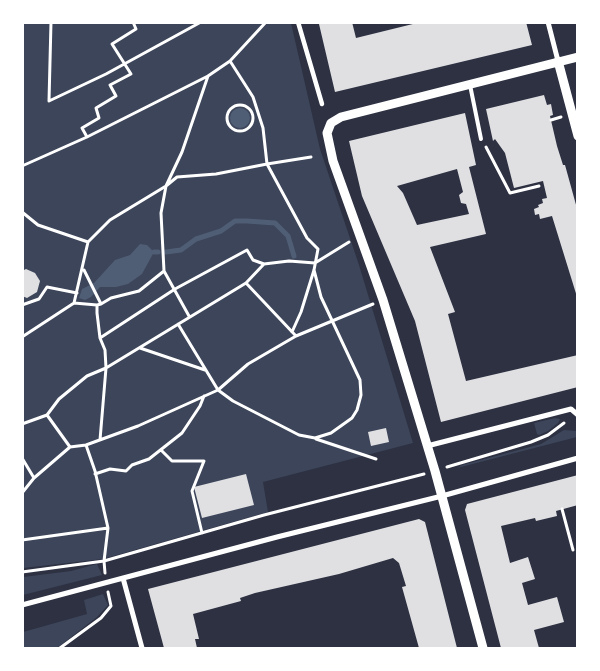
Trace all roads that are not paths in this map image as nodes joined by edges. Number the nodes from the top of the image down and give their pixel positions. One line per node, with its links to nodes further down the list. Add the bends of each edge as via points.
1 (298, 22): 6 (street)
2 (548, 22): 4 (street)
3 (577, 58): 4 (street)
4 (558, 61): 5 (street); 7 (street)
5 (470, 83): 8 (lane); 10 (street, via 341,117 331,123 327,133 383,300)
6 (322, 104)
7 (578, 136)
8 (482, 139)
9 (578, 415): 10 (street, via 571,409)
10 (426, 446): 12 (street)
11 (578, 458): 12 (street)
12 (442, 496): 13 (street); 16 (street)
13 (123, 578): 14 (street); 15 (street)
14 (22, 605)
15 (142, 648)
16 (482, 648)

